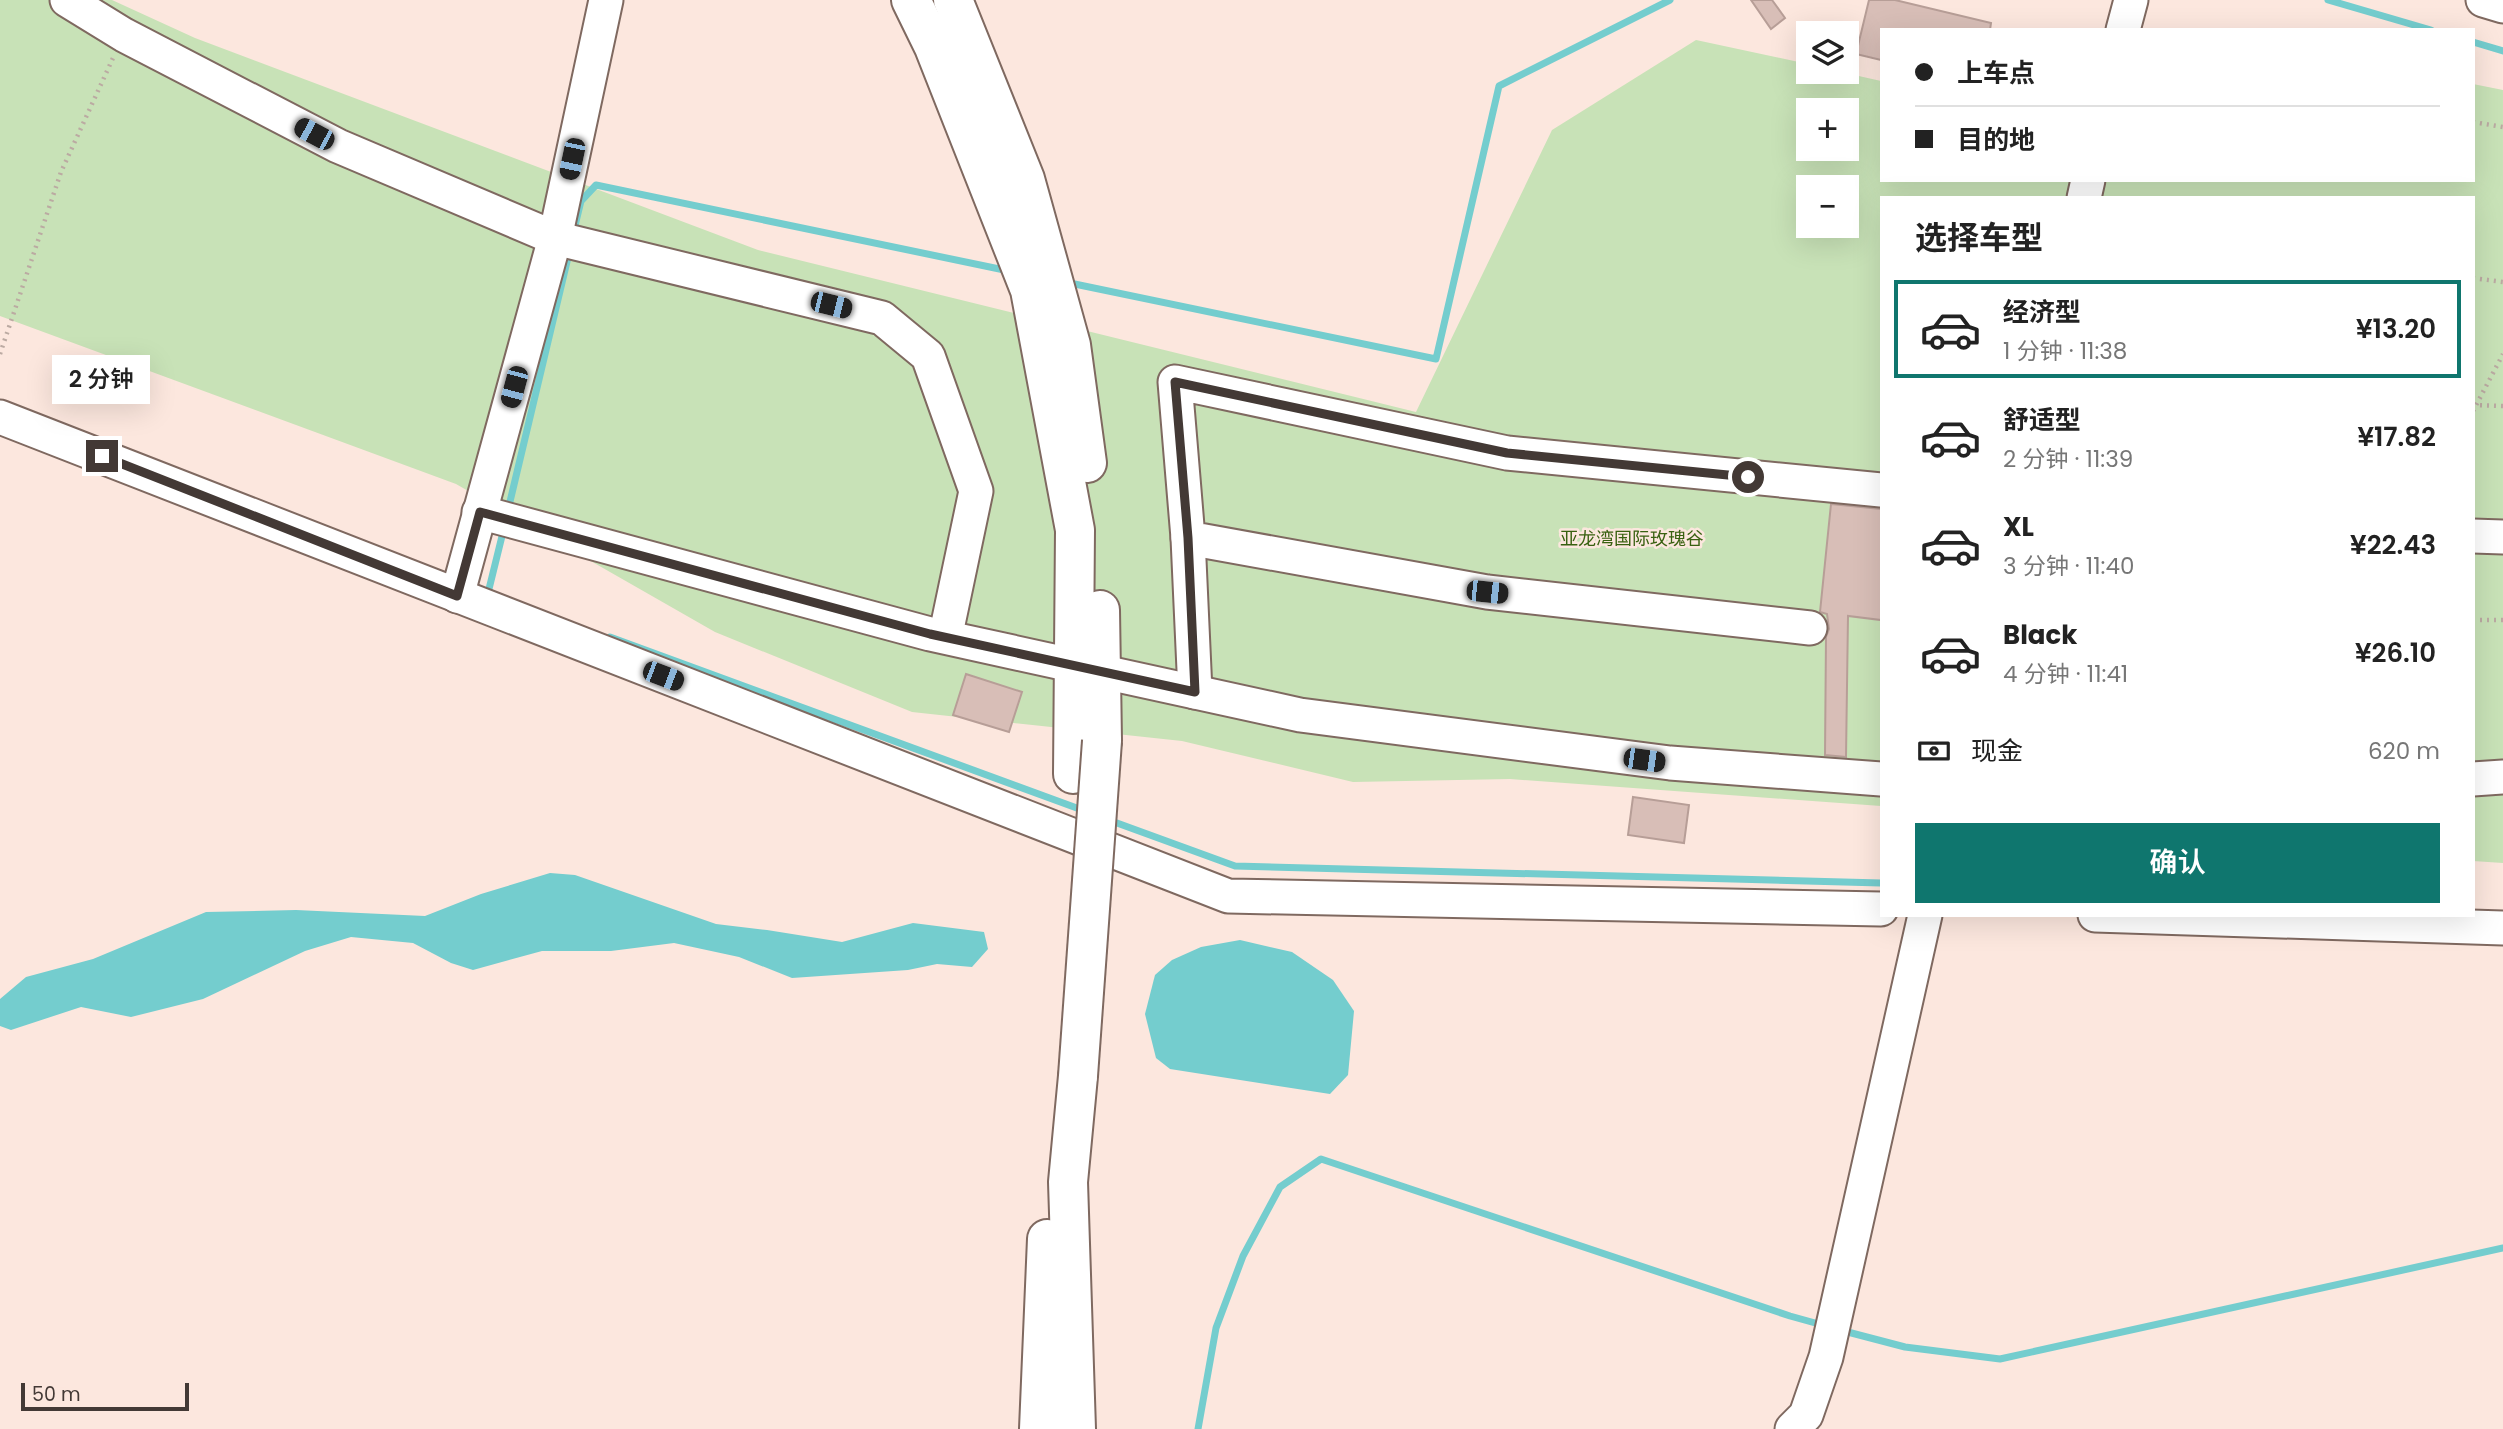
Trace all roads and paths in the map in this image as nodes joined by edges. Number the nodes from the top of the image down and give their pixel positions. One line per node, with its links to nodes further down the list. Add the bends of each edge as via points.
1 (67, 0): 9 (street)
2 (606, 0): 12 (street)
3 (911, 0): 39 (main road, via 1030,290 1075,530)
4 (953, 0): 39 (main road, bridge, via 1025,178 1071,345 1099,547 1102,741)
5 (2131, 0): 8 (street)
6 (2483, 0): 7 (street)
7 (2503, 6)
8 (2124, 28)
9 (124, 35): 12 (street, via 338,146); 15 (path, via 61,172)
10 (2475, 122): 11 (path)
11 (2503, 127)
12 (555, 238): 22 (street); 29 (street, via 882,318 928,356 976,491)
13 (2475, 278): 14 (path)
14 (2503, 282)
15 (0, 354)
16 (2503, 354): 17 (path)
17 (2475, 403)
18 (2503, 406): 19 (path)
19 (2475, 407)
20 (0, 417): 26 (street)
21 (1880, 490): 25 (street, via 1507,453 1175,382)
22 (480, 512): 26 (street); 31 (street, via 930,634)
23 (2475, 536): 24 (street)
24 (2503, 537)
25 (1188, 538): 30 (street, via 1487,592); 31 (street)
26 (457, 596): 35 (street, via 1228,896)
27 (2475, 620): 28 (path)
28 (2503, 620)
29 (948, 624)
30 (1810, 628)
31 (1195, 692): 33 (street, via 1300,715 1670,763)
32 (2503, 777): 34 (street)
33 (1880, 779)
34 (2475, 779)
35 (1880, 909)
36 (1925, 917): 42 (street, via 1826,1357 1806,1415)
37 (2158, 917): 38 (street)
38 (2503, 928)
39 (1066, 1076): 40 (main road); 41 (main road)
40 (1039, 1429)
41 (1076, 1429)
42 (1792, 1429)

